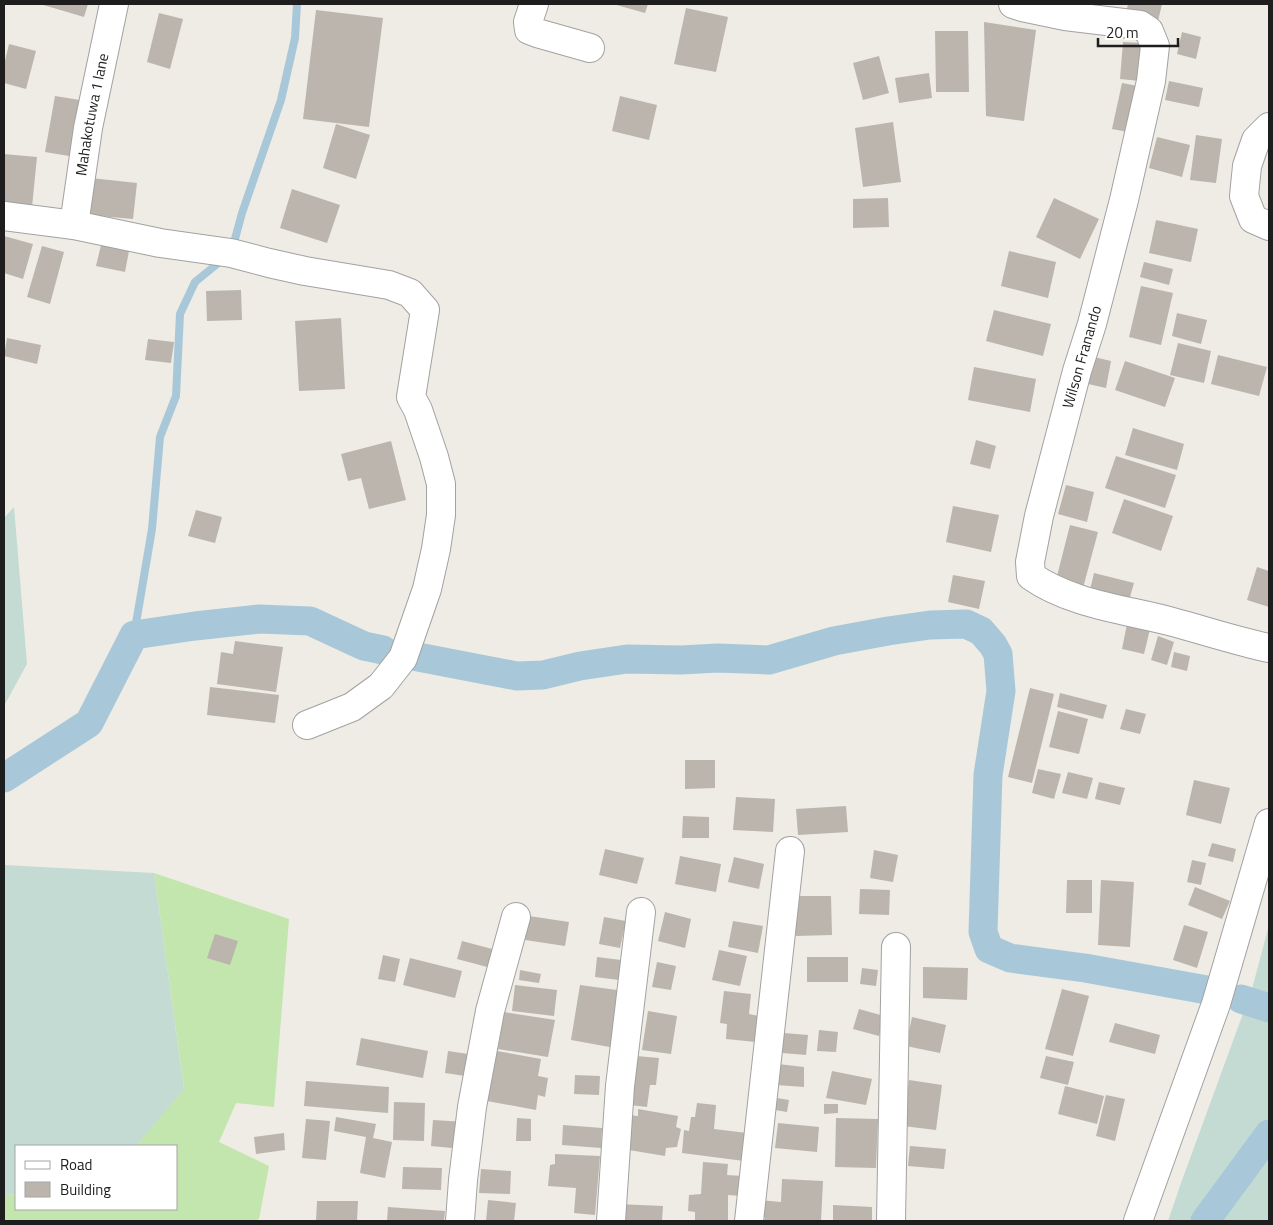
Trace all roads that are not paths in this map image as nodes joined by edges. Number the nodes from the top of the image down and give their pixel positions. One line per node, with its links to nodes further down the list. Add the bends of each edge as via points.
1 (114, 4): 7 (street, Mahakotuwa 1 lane, via 88,128)
2 (534, 4): 4 (street, via 529,30)
3 (1013, 4): 9 (street, Wilson Franando, via 1065,16 1140,25 1149,31 1155,46 1152,81 1124,200 1039,516 1030,562 1031,576 1078,599)
4 (590, 48)
5 (1269, 126): 8 (street, via 1256,140 1247,166 1244,196 1253,219)
6 (4, 216): 7 (street)
7 (74, 225): 10 (street, via 389,285 410,293 425,310 411,397 441,484 441,516 427,589 403,658 381,686 352,707)
8 (1269, 226)
9 (1269, 648)
10 (307, 725)
11 (1269, 823): 20 (street, via 1216,1004)
12 (790, 851): 18 (street)
13 (641, 912): 17 (street, via 620,1086)
14 (516, 917): 16 (street, via 490,1011 472,1107)
15 (896, 947): 19 (street)
16 (460, 1221)
17 (611, 1221)
18 (749, 1221)
19 (892, 1221)
20 (1138, 1221)

